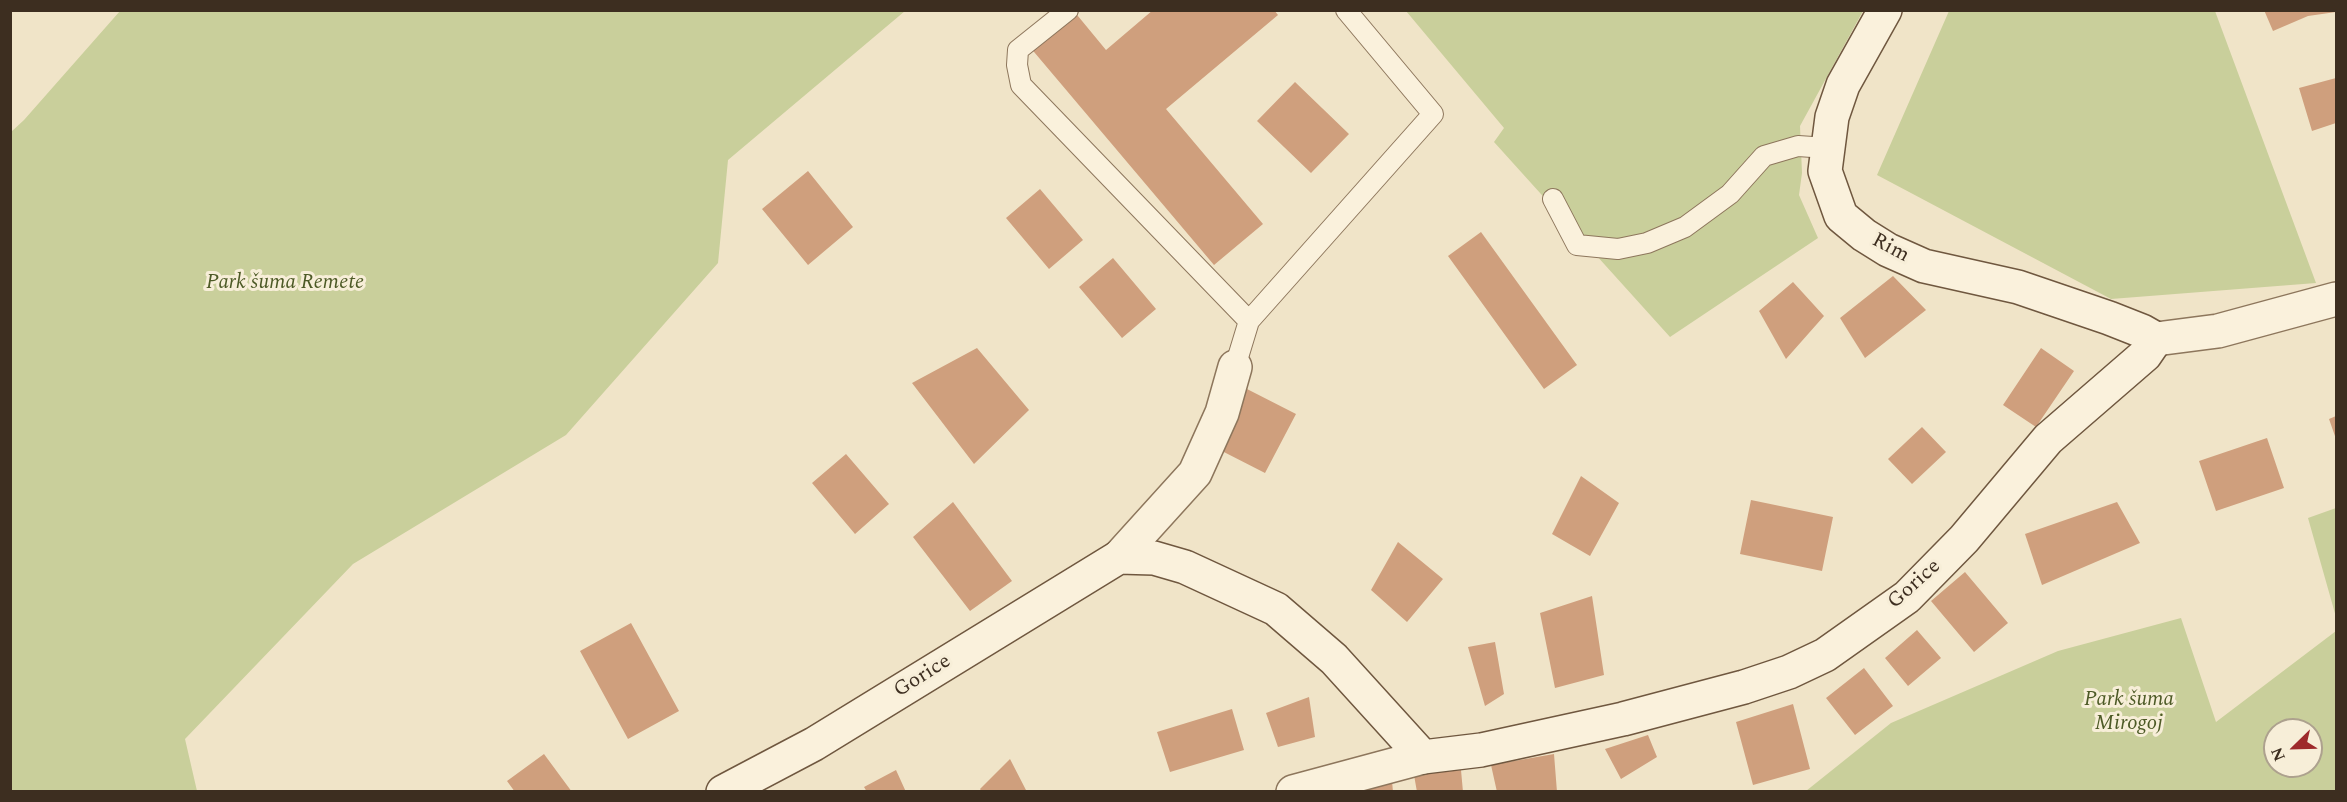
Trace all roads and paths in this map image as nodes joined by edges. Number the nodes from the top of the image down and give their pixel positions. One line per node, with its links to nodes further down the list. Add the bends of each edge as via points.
1 (1068, 10): 7 (lane, via 1018,50 1021,85)
2 (1346, 10): 7 (lane, via 1433,114)
3 (1885, 10): 4 (street, Rim, via 1843,85)
4 (1827, 148): 5 (lane, via 1798,146 1764,156 1730,194 1685,227 1647,243 1618,249 1577,245); 8 (street, Rim, via 1825,171 1840,216 1888,250 1924,266 2018,287 2109,318)
5 (1553, 199)
6 (2337, 299): 8 (street, via 2218,331)
7 (1249, 321): 9 (lane)
8 (2156, 339): 11 (street, Gorice, via 2145,355 2048,439 1964,539 1906,597 1825,655 1744,687 1623,718 1481,750)
9 (1235, 367): 10 (street, Gorice, via 1222,412 1195,473)
10 (1119, 557): 11 (street, via 1154,558 1185,567 1276,609 1334,659); 13 (street, Gorice, via 814,744)
11 (1423, 757): 12 (street, Gorice)
12 (1308, 790)
13 (723, 792)

